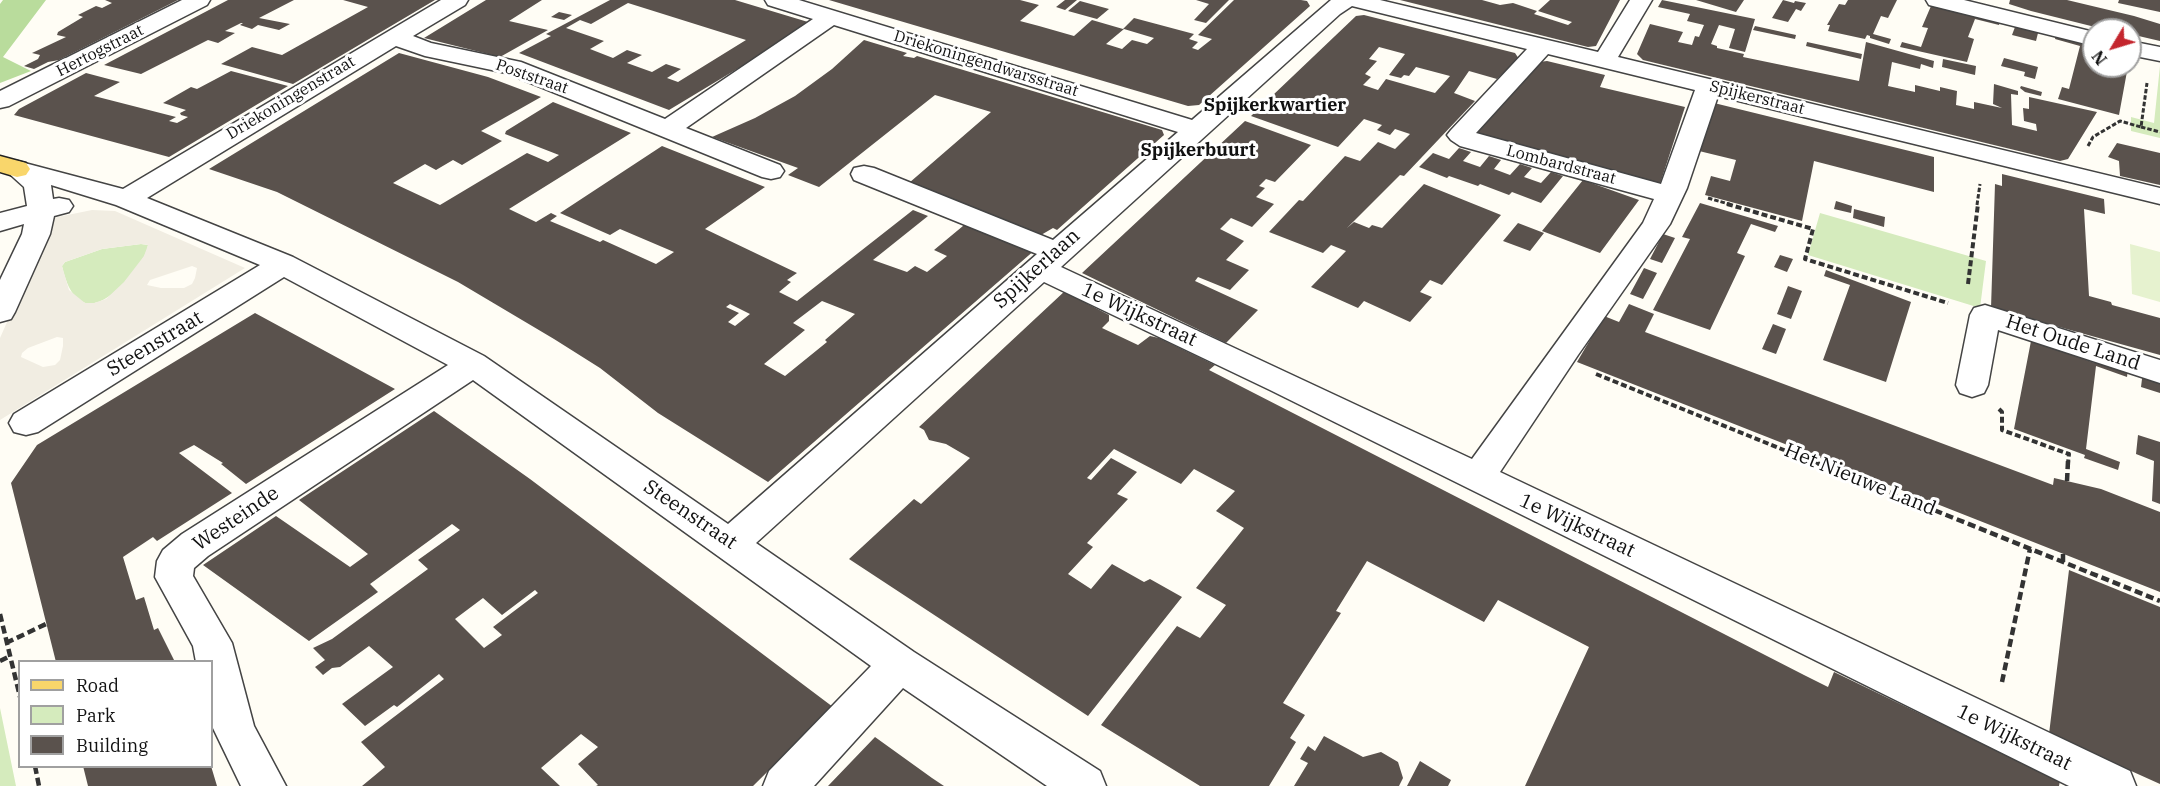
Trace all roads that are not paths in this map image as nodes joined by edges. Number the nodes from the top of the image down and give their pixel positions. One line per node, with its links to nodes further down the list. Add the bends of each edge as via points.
1 (199, 0): 14 (street, Hertogstraat)
2 (458, 0): 10 (street, Driekoningenstraat)
3 (776, 0): 8 (street, Driekoningendwarsstraat)
4 (1347, 0): 15 (street, Spijkerlaan)
5 (1353, 0): 11 (street, Spijkerstraat)
6 (1641, 0): 12 (street)
7 (1937, 0): 9 (street)
8 (831, 17): 15 (street, Driekoningendwarsstraat); 16 (street)
9 (2082, 36)
10 (393, 37): 16 (street, Poststraat, via 425,49 513,68); 22 (street, Driekoningenstraat)
11 (1544, 45): 12 (street, Spijkerstraat); 20 (street, Lombardstraat, via 1460,135)
12 (1605, 60): 13 (street, Spijkerstraat)
13 (1709, 86): 20 (street); 21 (street, Spijkerstraat)
14 (0, 102)
15 (1196, 129): 25 (street, Spijkerlaan)
16 (666, 130): 18 (street, Poststraat)
17 (8, 166): 22 (street, Steenstraat); 23 (street, via 37,184)
18 (771, 171)
19 (864, 174): 25 (street, 1e Wijkstraat)
20 (1671, 191): 32 (street, via 1656,224)
21 (2160, 196)
22 (126, 199): 23 (street, Steenstraat, via 87,200); 26 (street, Steenstraat)
23 (41, 210): 24 (street, Steenstraat); 27 (street, via 35,237)
24 (0, 222)
25 (1048, 260): 32 (street, 1e Wijkstraat); 33 (street, Spijkerlaan)
26 (283, 264): 28 (street, Steenstraat); 31 (street, Steenstraat)
27 (0, 312)
28 (473, 364): 33 (street, Steenstraat); 35 (street, Westeinde, via 176,561 174,577 212,644 234,731)
29 (2160, 372): 30 (street, Het Oude Land, via 1975,312)
30 (1972, 385)
31 (26, 423)
32 (1478, 478): 38 (street, 1e Wijkstraat)
33 (731, 543): 34 (street, Steenstraat)
34 (900, 663): 36 (street); 37 (street, Steenstraat)
35 (264, 786)
36 (785, 786)
37 (1084, 786)
38 (2114, 786)

